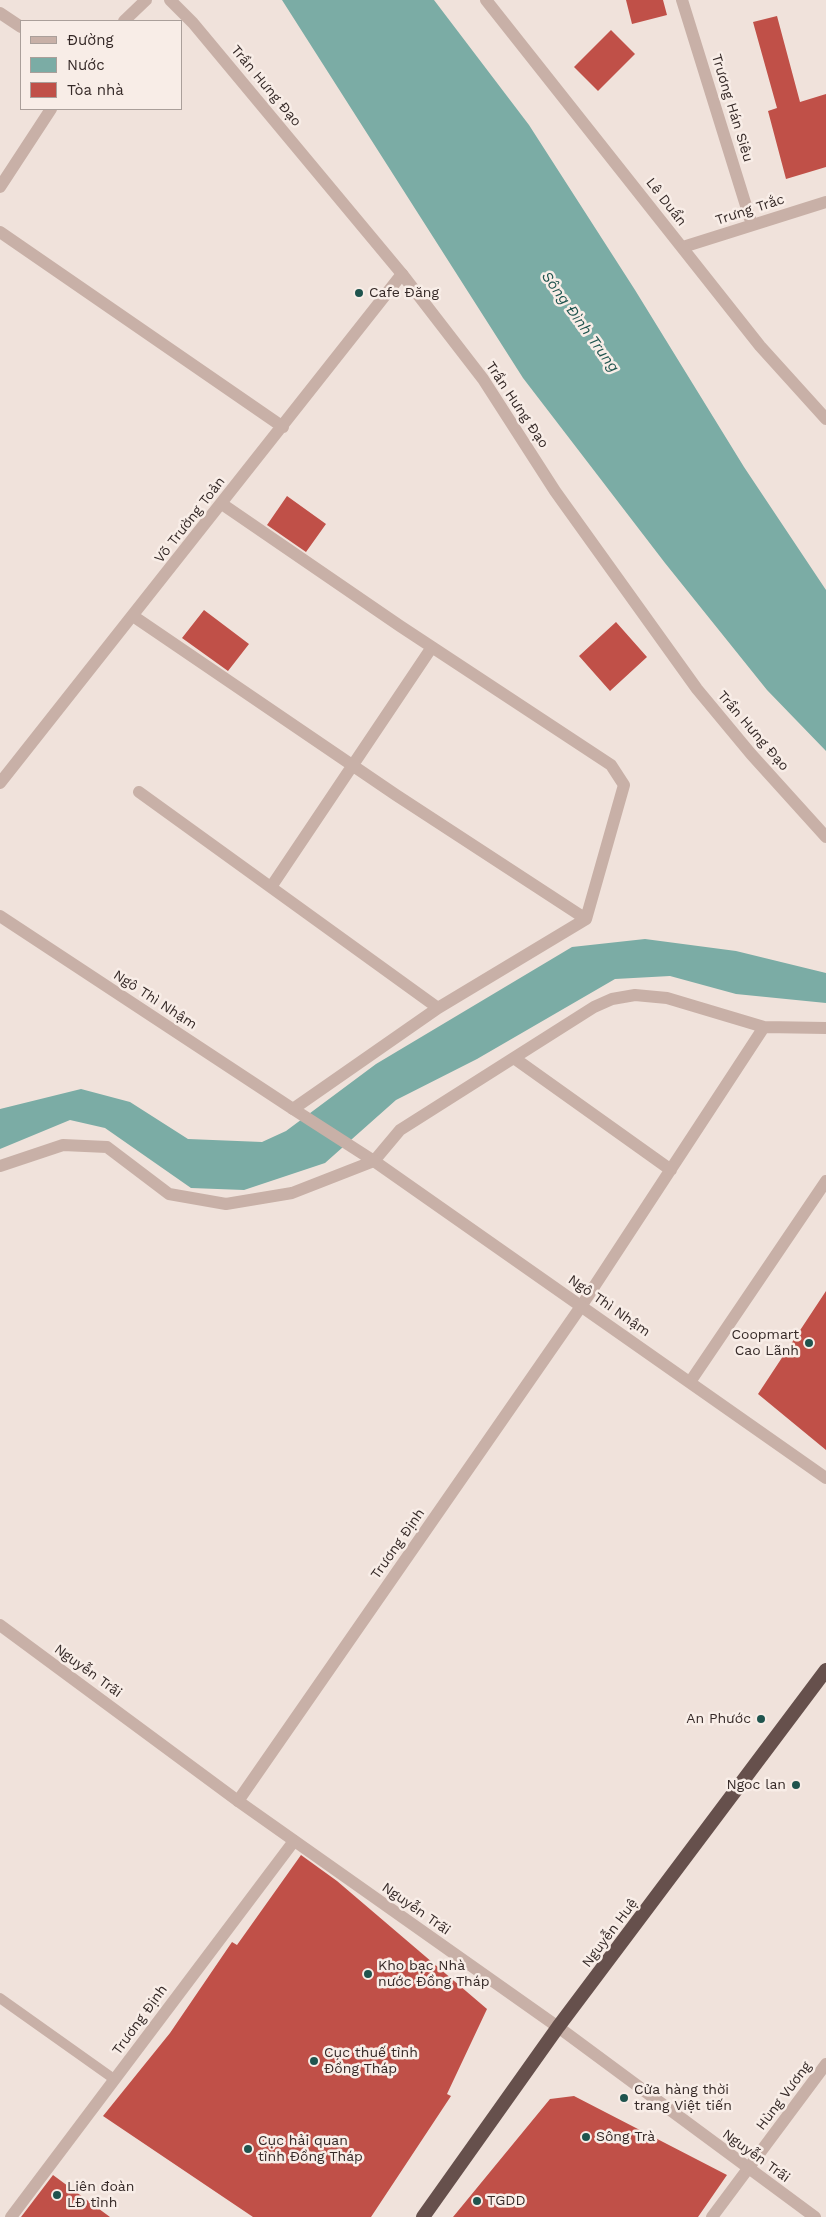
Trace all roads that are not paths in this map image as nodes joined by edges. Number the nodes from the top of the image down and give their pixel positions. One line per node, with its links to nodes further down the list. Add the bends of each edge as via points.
1 (146, 0): 6 (street)
2 (170, 0): 14 (street, Trần Hưng Đạo, via 193,23)
3 (486, 0): 13 (street, Lê Duẩn)
4 (682, 0): 11 (street, Trương Hán Siêu)
5 (0, 13): 7 (street)
6 (125, 20)
7 (20, 26)
8 (50, 110): 9 (street)
9 (0, 188)
10 (826, 202): 11 (street, Trưng Trắc)
11 (752, 225): 13 (street, Trưng Trắc)
12 (0, 232): 16 (street)
13 (683, 247): 15 (street, Lê Duẩn, via 760,346)
14 (402, 274): 16 (street, Võ Trường Toản); 23 (street, Trần Hưng Đạo, via 483,379 555,490 697,689)
15 (826, 419)
16 (283, 427): 17 (street, Võ Trường Toản)
17 (222, 504): 18 (street, Võ Trường Toản); 19 (street)
18 (133, 616): 20 (street); 21 (street, Võ Trường Toản)
19 (432, 647): 20 (street); 26 (street, via 611,765 624,784)
20 (353, 765): 24 (street); 26 (street)
21 (0, 783)
22 (139, 792): 24 (street)
23 (826, 837)
24 (271, 887): 27 (street)
25 (0, 916): 31 (street, Ngô Thì Nhậm)
26 (586, 919): 27 (street)
27 (438, 1008): 31 (street)
28 (764, 1027): 29 (street); 30 (street, via 667,998 635,995 612,999 594,1007); 34 (street, Trương Định)
29 (826, 1028)
30 (514, 1058): 32 (street, via 400,1130); 34 (street)
31 (294, 1109): 32 (street, Ngô Thì Nhậm)
32 (374, 1161): 33 (street, via 292,1193 226,1204 169,1194 107,1147 63,1145); 36 (street, Ngô Thì Nhậm)
33 (0, 1166)
34 (671, 1170): 36 (street, Trương Định)
35 (826, 1181): 37 (street)
36 (582, 1305): 37 (street, Ngô Thì Nhậm); 41 (street, Trương Định)
37 (690, 1382): 38 (street, Ngô Thì Nhậm)
38 (826, 1478)
39 (0, 1625): 41 (street, Nguyễn Trãi)
40 (826, 1670): 44 (highway, Nguyễn Huệ)
41 (238, 1801): 42 (street, Nguyễn Trãi)
42 (294, 1840): 44 (street, Nguyễn Trãi); 46 (street, Trương Định)
43 (0, 1998): 46 (lane)
44 (558, 2027): 47 (street, Nguyễn Trãi); 49 (highway, Nguyễn Huệ)
45 (826, 2064): 47 (street, Hùng Vương)
46 (114, 2079): 48 (street, Trương Định)
47 (748, 2169): 50 (street, Hùng Vương); 51 (street, Nguyễn Trãi)
48 (11, 2217)
49 (423, 2217)
50 (712, 2217)
51 (815, 2217)

